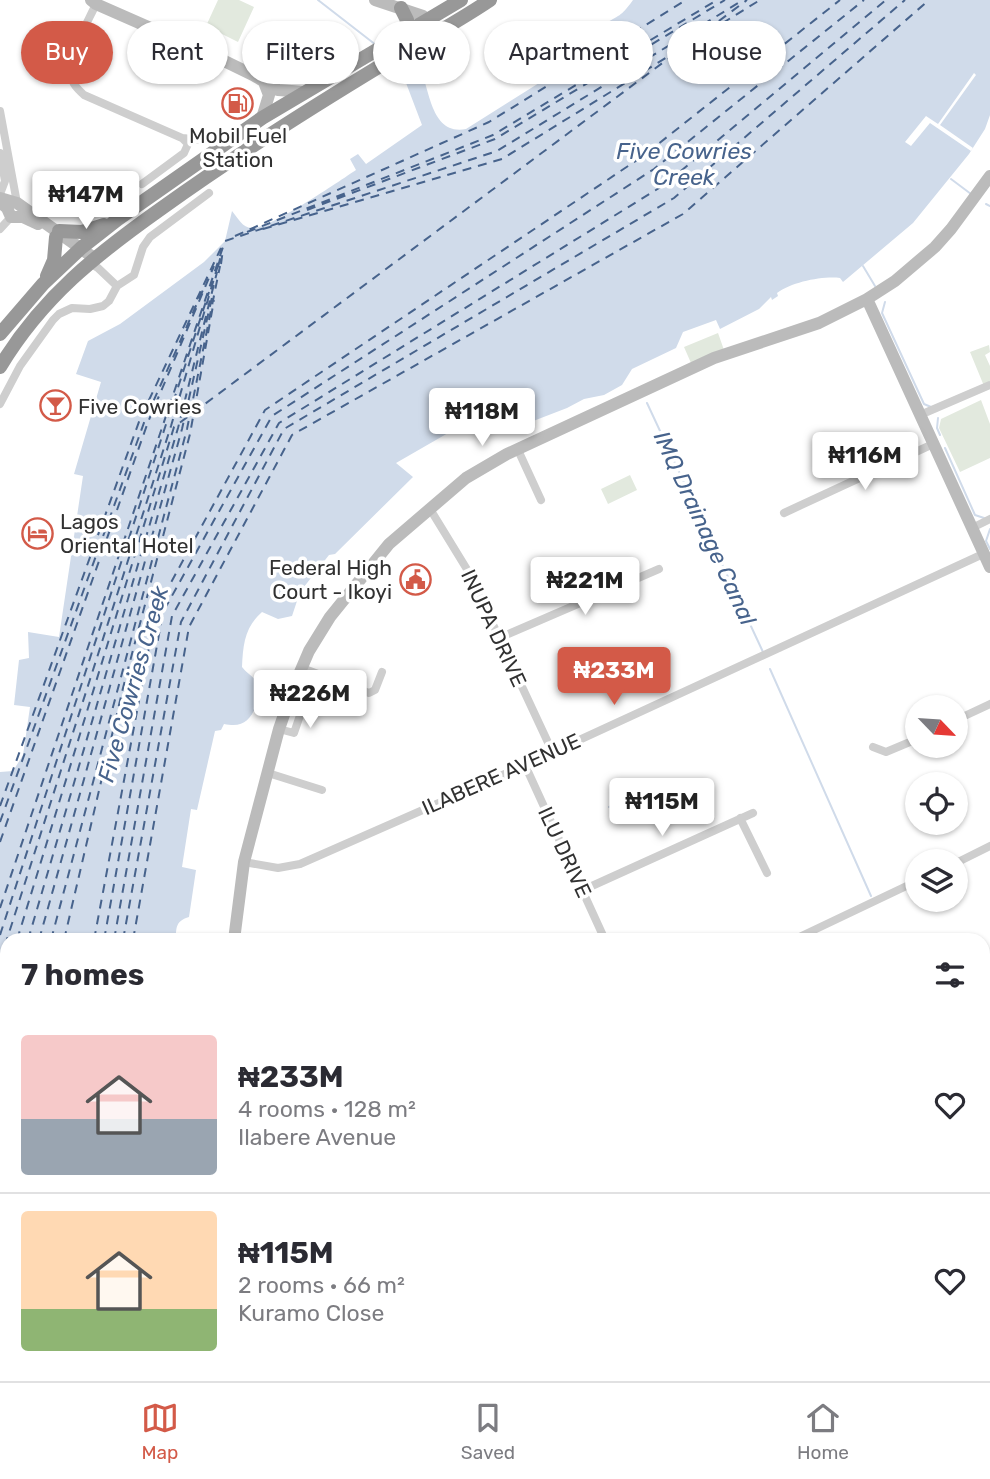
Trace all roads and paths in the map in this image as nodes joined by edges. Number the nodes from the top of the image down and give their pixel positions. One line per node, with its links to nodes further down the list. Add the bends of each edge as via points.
1 (375, 0): 5 (street)
2 (461, 0): 6 (highway)
3 (489, 0): 10 (highway)
4 (94, 2): 13 (street); 19 (street, via 71,61 73,84 84,95)
5 (396, 4): 6 (street); 7 (highway)
6 (435, 17): 8 (highway); 9 (street)
7 (407, 21)
8 (430, 21)
9 (439, 21)
10 (458, 21)
11 (373, 61): 12 (highway)
12 (363, 68): 16 (highway); 32 (highway)
13 (242, 71)
14 (264, 84): 18 (street, via 268,100)
15 (267, 84): 16 (street, via 284,92)
16 (306, 92): 18 (highway)
17 (0, 111): 26 (street)
18 (262, 118): 20 (highway)
19 (182, 138): 20 (street); 23 (street, via 188,144 184,153)
20 (227, 142): 28 (highway)
21 (0, 153): 25 (street, via 5,181)
22 (990, 176): 35 (street, via 935,247)
23 (142, 184)
24 (209, 193): 34 (street, via 150,237 134,275)
25 (0, 198): 26 (street); 27 (street)
26 (17, 203): 30 (street)
27 (10, 217): 29 (street); 30 (street, via 30,220)
28 (118, 219): 30 (highway, via 90,231); 31 (highway)
29 (0, 229)
30 (57, 234): 31 (street); 33 (highway, via 54,260)
31 (79, 251): 32 (street); 33 (highway)
32 (93, 262): 34 (street); 37 (highway, via 38,312)
33 (43, 284): 36 (highway)
34 (117, 285): 39 (street, via 103,306 72,308 53,320)
35 (867, 299): 40 (street); 42 (street, via 819,323 714,358)
36 (0, 334)
37 (0, 367)
38 (990, 385): 40 (street)
39 (0, 404)
40 (920, 415): 41 (street)
41 (933, 444): 45 (street); 47 (street)
42 (518, 450): 43 (street); 44 (street, via 466,478)
43 (541, 500)
44 (430, 509): 51 (street, INUPA DRIVE, via 468,571); 52 (street, via 389,544 352,588)
45 (784, 513)
46 (990, 520): 47 (street)
47 (972, 528): 48 (street)
48 (983, 554): 49 (street); 60 (street, ILABERE AVENUE)
49 (990, 567)
50 (659, 569): 51 (street)
51 (499, 638): 60 (street, INUPA DRIVE)
52 (302, 668): 53 (street, via 369,693 375,690); 57 (street)
53 (382, 672)
54 (328, 691): 57 (street, via 310,686 294,733)
55 (990, 704): 56 (street)
56 (968, 714)
57 (279, 729): 62 (street)
58 (905, 744): 59 (street, via 886,752)
59 (873, 747)
60 (552, 751): 61 (street, ILABERE AVENUE)
61 (525, 765): 68 (street, ILABERE AVENUE, via 300,864 278,868); 71 (street, ILU DRIVE)
62 (268, 773): 63 (street); 68 (street)
63 (322, 790)
64 (753, 813): 65 (street)
65 (740, 818): 69 (street); 71 (street)
66 (990, 846): 67 (street)
67 (968, 857)
68 (244, 862): 72 (street)
69 (767, 873)
70 (905, 887): 74 (street)
71 (583, 890): 73 (street, ILU DRIVE)
72 (235, 933)
73 (602, 933)
74 (808, 933)

